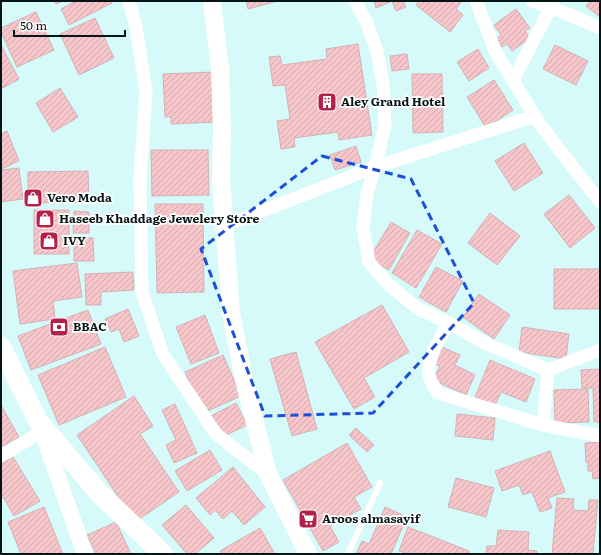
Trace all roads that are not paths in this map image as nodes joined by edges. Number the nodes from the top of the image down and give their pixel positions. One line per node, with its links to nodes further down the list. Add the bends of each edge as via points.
1 (129, 1): 21 (street, via 136,27 146,92 140,178 142,292 163,354 216,434)
2 (212, 1): 12 (main road, via 220,69)
3 (355, 1): 10 (street, via 367,23 377,51 383,83 385,126)
4 (476, 1): 8 (street, via 496,53)
5 (532, 1): 6 (street)
6 (552, 4): 7 (street); 8 (street)
7 (600, 28)
8 (513, 80): 9 (street)
9 (535, 116): 10 (street); 11 (street)
10 (375, 167): 12 (street); 13 (street, via 367,194 363,227 369,262 389,285 417,308)
11 (600, 202)
12 (224, 226): 21 (main road, via 231,313 244,380)
13 (449, 323): 16 (street, via 485,343); 17 (street, via 434,348 428,368 430,379 438,393)
14 (1, 347): 18 (main road)
15 (600, 350): 16 (street)
16 (548, 370): 17 (street)
17 (543, 425): 19 (street)
18 (40, 426): 20 (street); 23 (main road, via 100,494); 24 (street)
19 (600, 436)
20 (1, 456)
21 (268, 474): 25 (main road)
22 (380, 483): 26 (lane)
23 (160, 553)
24 (84, 554)
25 (308, 554)
26 (348, 554)

